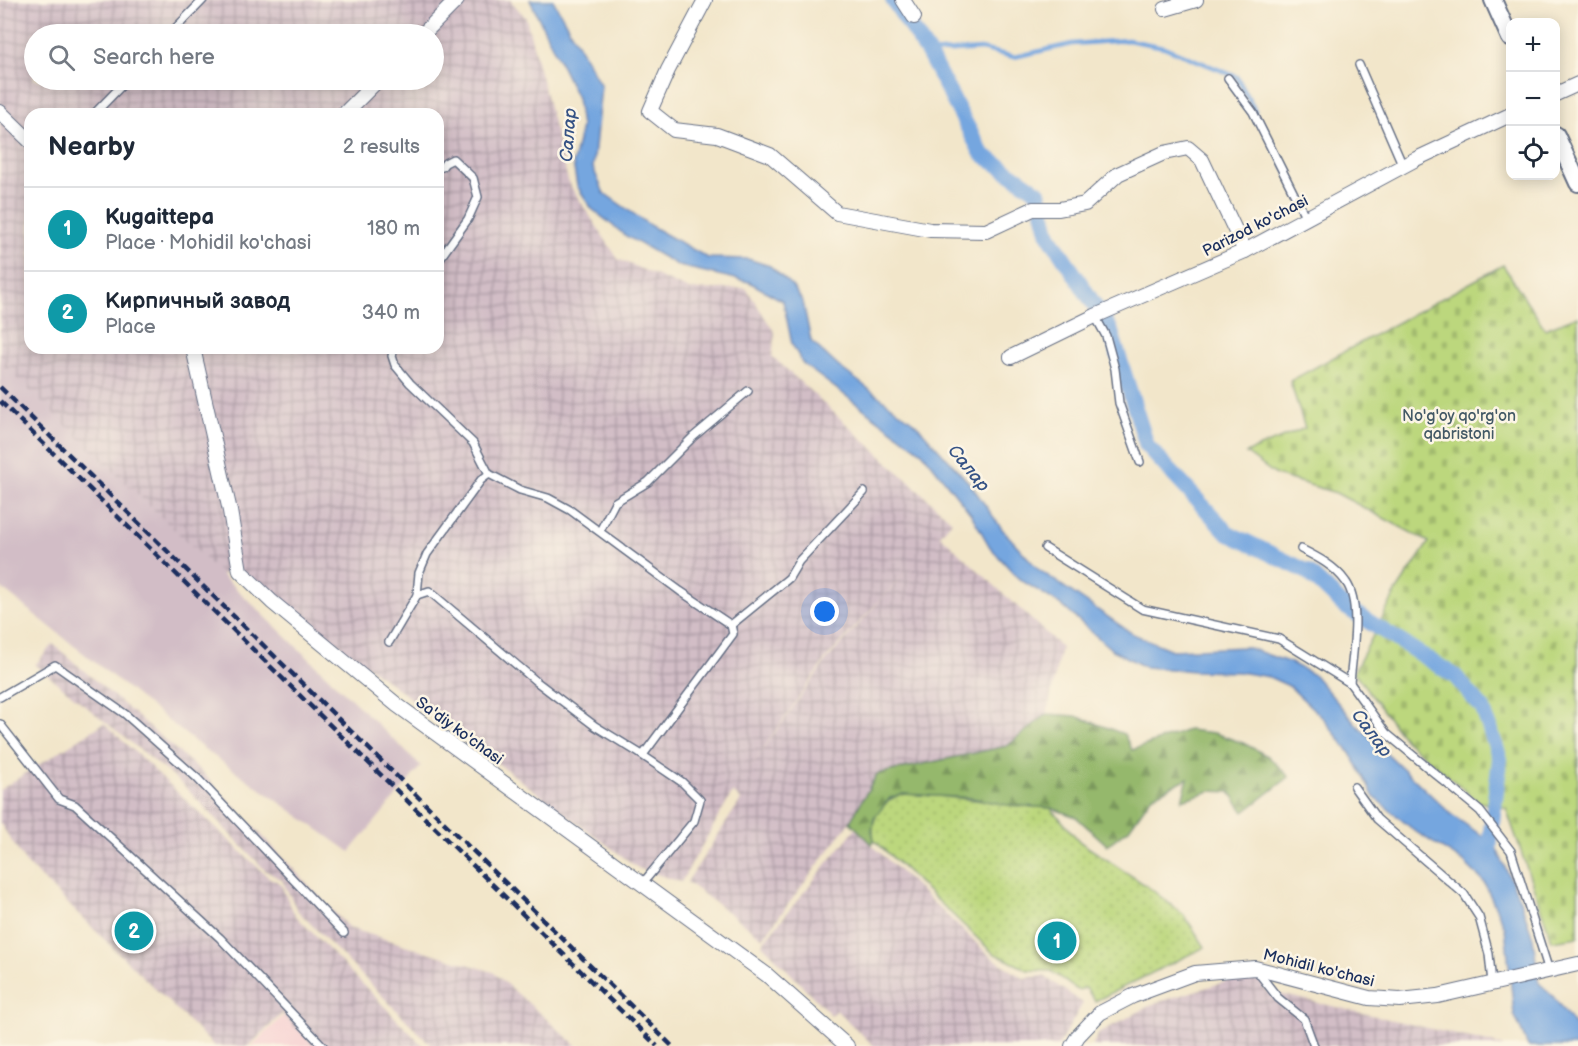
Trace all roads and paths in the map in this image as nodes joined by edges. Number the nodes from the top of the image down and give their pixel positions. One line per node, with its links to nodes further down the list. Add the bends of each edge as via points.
1 (203, 0): 9 (lane)
2 (457, 0): 10 (street)
3 (705, 0): 28 (street, via 650,111 674,130 717,135 770,155 837,213 930,230 986,231 1033,209 1085,204 1118,174 1164,153 1188,148 1202,160)
4 (903, 0): 8 (street)
5 (1196, 0): 7 (street)
6 (1493, 0): 11 (street)
7 (1165, 9)
8 (914, 17)
9 (180, 24)
10 (433, 24)
11 (1506, 29)
12 (1359, 65): 25 (lane)
13 (1228, 78): 27 (lane, via 1252,112)
14 (1578, 84): 17 (street)
15 (117, 90): 18 (lane)
16 (368, 90): 19 (street)
17 (1560, 92)
18 (100, 108)
19 (350, 108)
20 (0, 112): 22 (street)
21 (1506, 117): 25 (street, Parizod ko'chasi)
22 (24, 135)
23 (1560, 144): 26 (street)
24 (444, 165): 29 (lane, via 453,159 473,178 477,197 468,219)
25 (1403, 166): 27 (street, Parizod ko'chasi)
26 (1578, 183)
27 (1306, 218): 28 (street, Parizod ko'chasi)
28 (1245, 251): 30 (street, Parizod ko'chasi)
29 (444, 253)
30 (1095, 316): 33 (street, Parizod ko'chasi); 35 (lane, via 1106,336 1119,403)
31 (194, 354): 49 (street, Sa'diy ko'chasi, via 240,571 397,705)
32 (392, 354): 36 (lane, via 395,365 410,383 473,443)
33 (1011, 357)
34 (748, 391): 38 (lane, via 648,482 615,502)
35 (1140, 462)
36 (489, 474): 38 (lane, via 520,490 548,498); 41 (lane, via 427,554 419,573)
37 (864, 492): 42 (lane, via 799,561 789,578)
38 (600, 531): 42 (lane)
39 (1045, 548): 44 (lane, via 1142,609 1279,639)
40 (1301, 549): 44 (lane, via 1326,562 1346,582 1355,600)
41 (417, 595): 43 (lane); 47 (lane, via 429,591 537,682 595,726)
42 (730, 626): 47 (lane, via 733,633)
43 (388, 642)
44 (1350, 683): 53 (lane, via 1386,733 1480,812 1511,851)
45 (0, 697): 50 (lane, via 55,665 125,714 197,778)
46 (0, 724): 55 (lane, via 59,799 75,805 220,938)
47 (643, 755): 49 (lane, via 700,800 694,821)
48 (1354, 787): 54 (lane, via 1377,819 1464,894 1479,916)
49 (642, 884): 56 (street, Sa'diy ko'chasi, via 767,975)
50 (344, 933)
51 (1578, 964): 53 (street, Mohidil ko'chasi)
52 (1255, 968): 54 (street, Mohidil ko'chasi, via 1369,998 1400,1000 1438,996); 57 (street, Mohidil ko'chasi, via 1195,973 1132,996 1100,1013); 58 (lane, via 1278,998 1304,1019)
53 (1546, 972): 54 (street, Mohidil ko'chasi)
54 (1495, 982)
55 (323, 1046)
56 (847, 1046)
57 (1072, 1046)
58 (1314, 1046)

